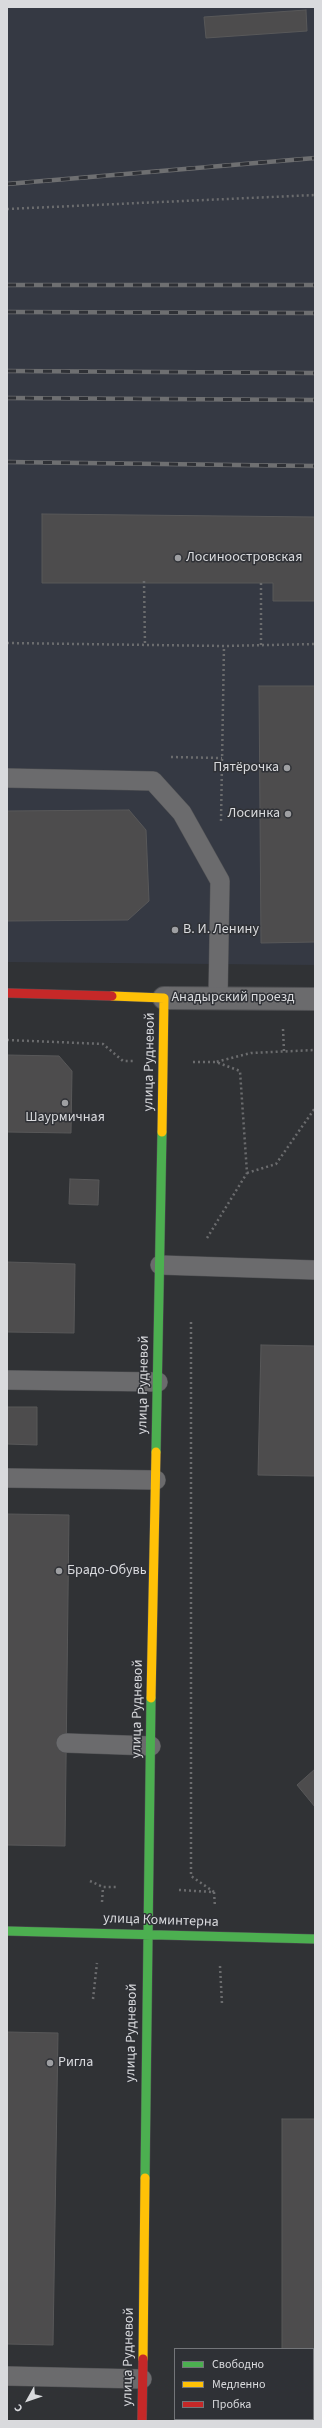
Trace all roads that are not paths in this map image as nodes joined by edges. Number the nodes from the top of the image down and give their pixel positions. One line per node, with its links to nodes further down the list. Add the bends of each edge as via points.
1 (7, 778): 4 (lane, via 153,780 182,813 220,881)
2 (7, 993): 3 (street, Анадырский проезд)
3 (164, 998): 4 (street, Анадырский проезд); 6 (street, улица Рудневой)
4 (218, 998): 5 (street, Анадырский проезд)
5 (315, 999)
6 (160, 1265): 7 (lane); 9 (street, улица Рудневой)
7 (315, 1270)
8 (7, 1380): 9 (lane)
9 (158, 1382): 11 (street, улица Рудневой)
10 (7, 1478): 11 (lane)
11 (156, 1480): 13 (street, улица Рудневой)
12 (66, 1743): 13 (lane)
13 (151, 1746): 15 (street, улица Рудневой)
14 (7, 1931): 15 (street, улица Коминтерна)
15 (147, 1935): 16 (street, улица Коминтерна); 18 (street, улица Рудневой)
16 (315, 1939)
17 (7, 2376): 18 (lane)
18 (142, 2379): 19 (street, улица Рудневой)
19 (142, 2421)

